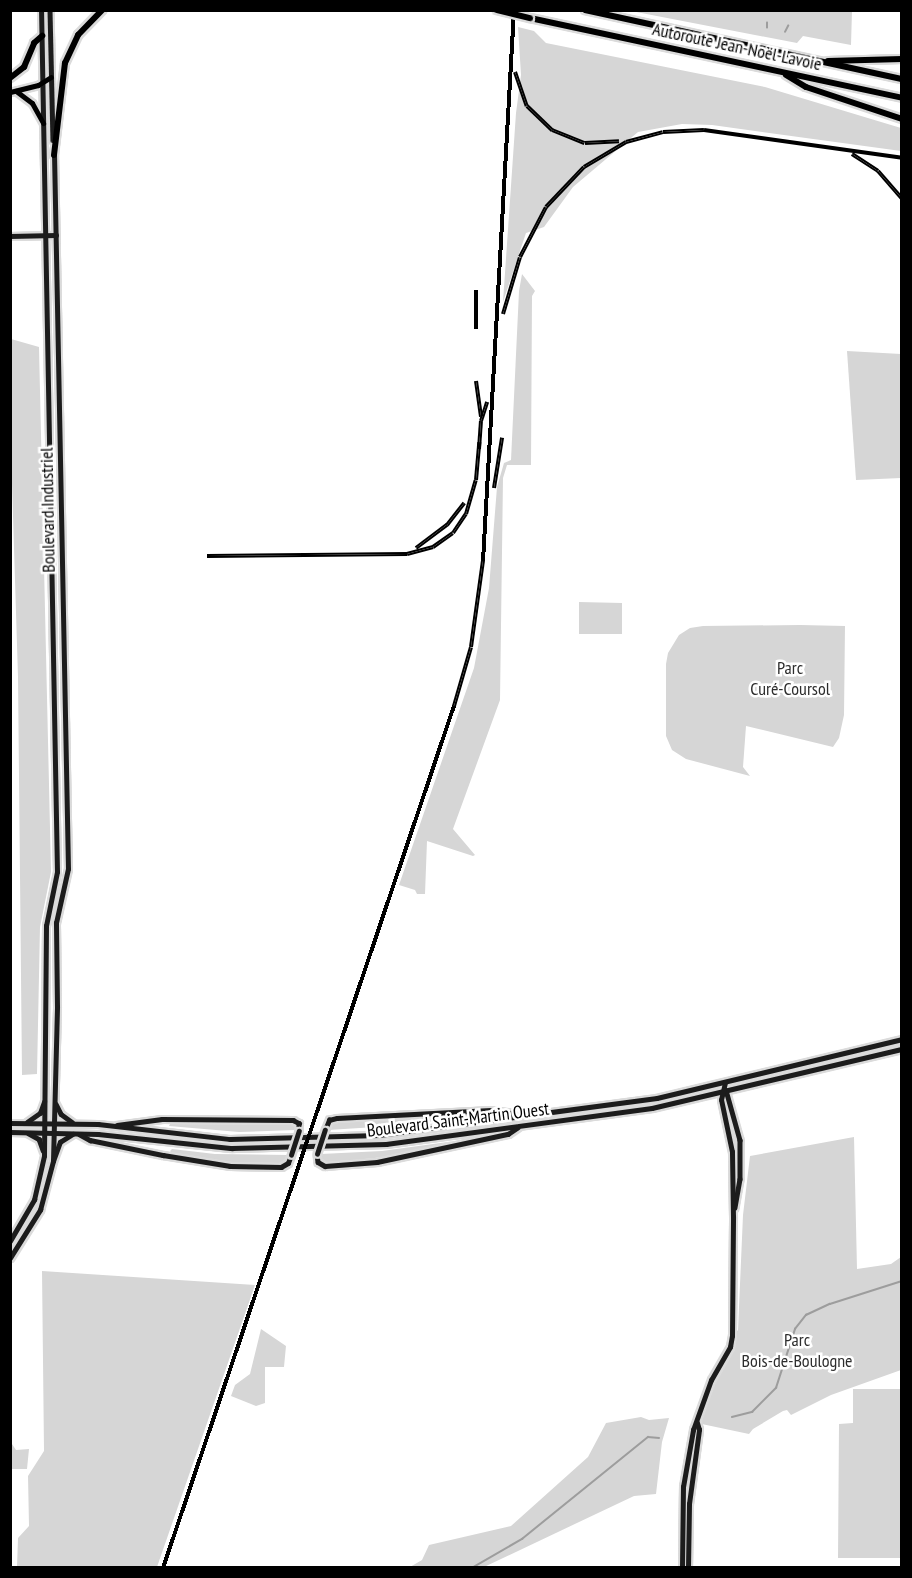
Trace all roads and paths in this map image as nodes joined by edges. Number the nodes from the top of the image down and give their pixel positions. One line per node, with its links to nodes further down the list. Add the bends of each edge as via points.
1 (41, 10): 6 (street, Boulevard Industriel)
2 (50, 10): 10 (street, Boulevard Industriel)
3 (102, 10): 18 (highway, via 78,35 65,63)
4 (496, 10): 9 (highway, Autoroute Jean-Noël-Lavoie, bridge)
5 (585, 10): 8 (highway, Autoroute Jean-Noël-Lavoie)
6 (42, 36): 11 (highway, via 34,43 24,67); 13 (street, Boulevard Industriel)
7 (902, 59): 8 (highway)
8 (816, 61): 12 (highway, Autoroute Jean-Noël-Lavoie)
9 (780, 72): 15 (highway, Autoroute Jean-Noël-Lavoie); 16 (highway, via 806,87)
10 (51, 76): 13 (main road); 18 (street, Boulevard Industriel)
11 (10, 78)
12 (902, 79)
13 (43, 83): 14 (main road); 17 (street, Boulevard Industriel)
14 (14, 92): 17 (main road, via 32,103)
15 (902, 98)
16 (902, 118)
17 (44, 123): 19 (street, Boulevard Industriel)
18 (54, 155): 20 (street, Boulevard Industriel)
19 (45, 235): 20 (street); 21 (street); 22 (street, Boulevard Industriel, via 57,869 46,926)
20 (56, 235): 23 (street, Boulevard Industriel, via 68,869 56,923)
21 (10, 236)
22 (47, 1000): 23 (street, via 52,1009); 28 (street, Boulevard Industriel)
23 (57, 1007): 29 (street, Boulevard Industriel)
24 (902, 1040): 26 (street, Boulevard Saint-Martin Ouest)
25 (902, 1049): 27 (street, Boulevard Saint-Martin Ouest)
26 (725, 1082): 27 (street); 30 (street, Boulevard Saint-Martin Ouest, via 657,1098)
27 (725, 1092): 38 (street, Boulevard Saint-Martin Ouest, via 647,1109); 49 (street, via 721,1100 732,1152); 49 (street, via 740,1140 740,1179)
28 (46, 1097): 33 (street, via 40,1113); 34 (street, Boulevard Industriel)
29 (55, 1100): 35 (street, Boulevard Industriel); 36 (street, via 60,1113)
30 (518, 1117): 38 (street, bridge, via 499,1111 333,1118 328,1121 318,1162 323,1166 356,1164 462,1145 508,1134); 43 (street, Boulevard Saint-Martin Ouest, via 358,1137 230,1139)
31 (167, 1120): 37 (street, via 137,1120); 43 (street); 47 (street, bridge, via 299,1123 285,1165 212,1164)
32 (10, 1123): 33 (street, Boulevard Saint-Martin Ouest)
33 (25, 1123): 34 (street, Boulevard Saint-Martin Ouest)
34 (46, 1123): 35 (street, Boulevard Saint-Martin Ouest); 41 (street, Boulevard Industriel)
35 (54, 1123): 36 (street, Boulevard Saint-Martin Ouest); 42 (street, Boulevard Industriel)
36 (74, 1123): 37 (street, Boulevard Saint-Martin Ouest)
37 (114, 1126): 43 (street, Boulevard Saint-Martin Ouest)
38 (519, 1126): 45 (street, Boulevard Saint-Martin Ouest, via 351,1146 243,1149)
39 (10, 1132): 40 (street, Boulevard Saint-Martin Ouest)
40 (26, 1132): 41 (street, Boulevard Saint-Martin Ouest); 46 (street, via 39,1139)
41 (46, 1132): 42 (street, Boulevard Saint-Martin Ouest); 46 (street, Boulevard Industriel)
42 (54, 1132): 44 (street, Boulevard Saint-Martin Ouest); 48 (street, Boulevard Industriel)
43 (166, 1132)
44 (76, 1133): 45 (street, Boulevard Saint-Martin Ouest); 47 (street, via 90,1140); 48 (street, via 60,1142)
45 (168, 1142): 47 (street)
46 (44, 1152): 50 (street, Boulevard Industriel, via 35,1196)
47 (170, 1155)
48 (53, 1161): 51 (street, via 39,1212)
49 (733, 1217): 52 (street, via 730,1347 711,1380)
50 (10, 1241)
51 (10, 1258)
52 (697, 1423): 53 (street, via 683,1487); 54 (street)
53 (682, 1568)
54 (688, 1568)

